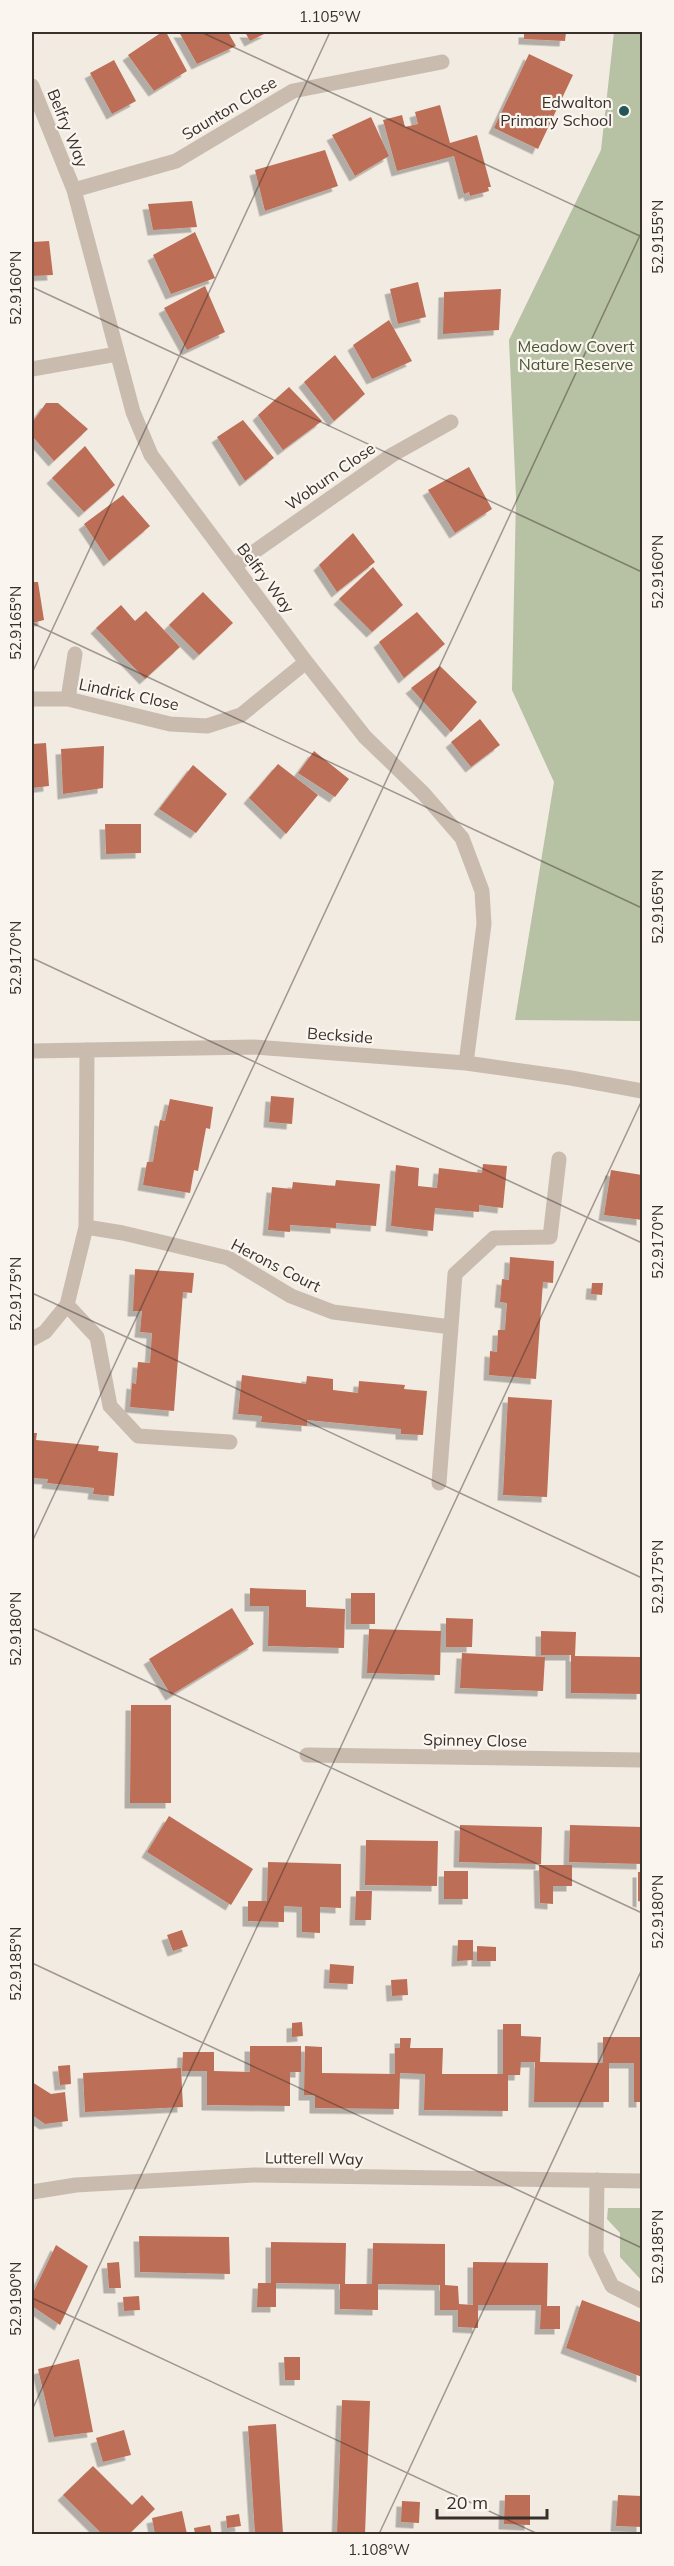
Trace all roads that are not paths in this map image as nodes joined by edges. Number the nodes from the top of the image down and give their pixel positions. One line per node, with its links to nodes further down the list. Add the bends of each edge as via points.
1 (442, 62): 3 (street, Saunton Close, via 293,91 176,161)
2 (32, 86): 3 (street, Belfry Way)
3 (74, 190): 4 (street, Belfry Way)
4 (117, 354): 5 (street); 7 (street, Belfry Way, via 133,412 151,455)
5 (32, 369)
6 (451, 422): 7 (street, Woburn Close, via 392,455)
7 (234, 566): 9 (street, Belfry Way)
8 (75, 654): 11 (street)
9 (306, 662): 11 (street, Lindrick Close, via 241,715 207,726 170,723); 14 (street, Belfry Way, via 365,737 423,793 462,838 482,891 484,924)
10 (32, 699): 11 (street, Lindrick Close)
11 (68, 699)
12 (87, 1050): 13 (street, Beckside); 14 (street, Beckside, via 254,1047); 17 (street)
13 (32, 1051)
14 (466, 1063): 15 (street, Beckside)
15 (642, 1092)
16 (559, 1159): 19 (street, via 550,1237 494,1238 455,1274)
17 (86, 1227): 18 (street); 19 (street, Herons Court, via 228,1258 291,1296 333,1312)
18 (67, 1305): 20 (street, via 45,1332); 21 (street, via 97,1337 110,1406 138,1436)
19 (451, 1327): 22 (street)
20 (32, 1339)
21 (230, 1442)
22 (439, 1483)
23 (307, 1755): 24 (street, Spinney Close)
24 (642, 1760)
25 (597, 2181): 26 (street, Lutterell Way); 27 (street, Lutterell Way, via 254,2175 76,2185); 28 (street, via 596,2253 612,2286)
26 (642, 2181)
27 (32, 2192)
28 (642, 2301)

